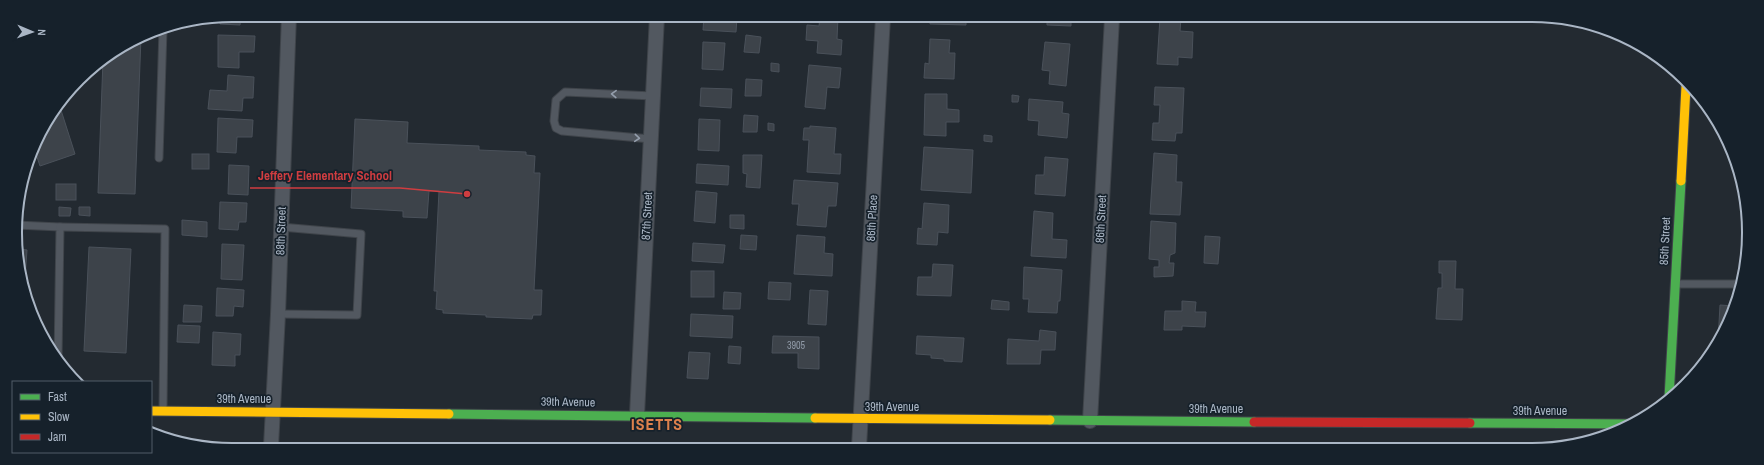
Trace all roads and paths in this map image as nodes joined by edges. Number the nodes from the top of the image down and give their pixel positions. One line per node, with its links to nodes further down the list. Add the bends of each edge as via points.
1 (289, 22): 12 (street, 88th Street)
2 (657, 22): 7 (street, 87th Street)
3 (883, 22): 22 (street, 86th Place)
4 (1112, 22): 23 (street, 86th Street)
5 (163, 34): 9 (lane)
6 (1686, 90): 13 (main road, 85th Street)
7 (653, 96): 8 (street, 87th Street); 8 (lane, one-way to 8, via 565,92 556,100 554,121 556,128 562,131)
8 (651, 139): 21 (street, 87th Street)
9 (159, 158)
10 (22, 225): 11 (lane)
11 (60, 227): 16 (lane); 19 (lane, via 165,229)
12 (281, 227): 15 (street, 88th Street); 15 (lane, via 361,234 357,315)
13 (1675, 284): 14 (lane); 17 (main road, 85th Street)
14 (1736, 284)
15 (278, 314): 20 (street, 88th Street)
16 (58, 351)
17 (1669, 392)
18 (152, 411): 19 (main road, 39th Avenue)
19 (163, 411): 20 (main road, 39th Avenue)
20 (272, 411): 21 (main road, 39th Avenue); 25 (street, 88th Street)
21 (637, 415): 22 (main road, 39th Avenue)
22 (860, 419): 23 (main road, 39th Avenue); 26 (street, 86th Place)
23 (1090, 421): 24 (main road, 39th Avenue)
24 (1619, 424)
25 (270, 443)
26 (859, 443)

